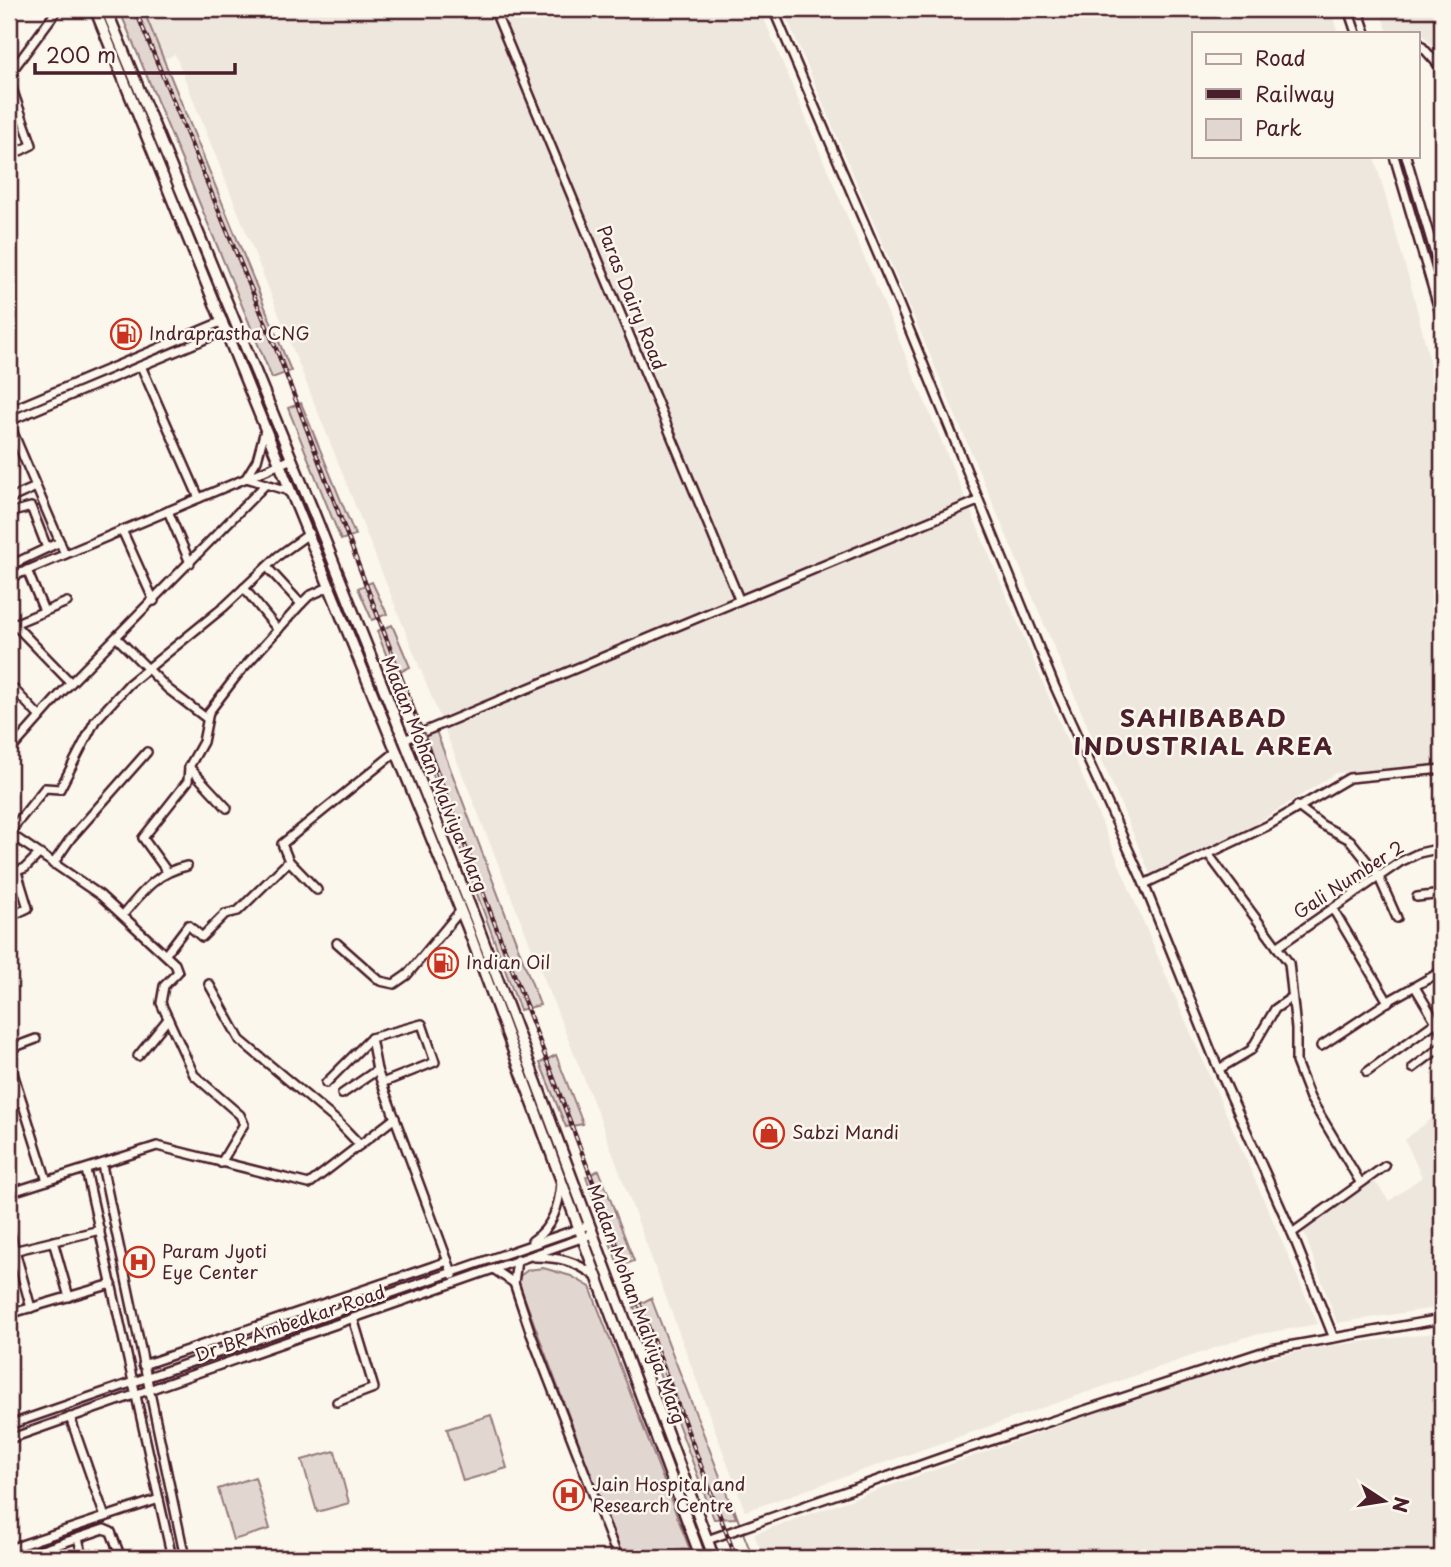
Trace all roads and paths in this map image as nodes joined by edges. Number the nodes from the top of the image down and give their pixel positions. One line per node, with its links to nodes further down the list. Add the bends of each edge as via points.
1 (58, 9): 12 (street)
2 (95, 9): 18 (main road, Madan Mohan Malviya Marg)
3 (106, 9): 25 (main road, Madan Mohan Malviya Marg)
4 (494, 9): 48 (street, Paras Dairy Road)
5 (773, 9): 33 (street)
6 (1348, 9): 8 (street)
7 (1358, 9): 9 (street)
8 (1356, 32)
9 (1366, 32)
10 (1420, 44): 11 (street)
11 (1441, 67)
12 (9, 77): 13 (street, via 32,145 20,151)
13 (9, 145)
14 (1395, 158): 17 (street)
15 (1407, 158): 16 (street)
16 (1442, 278)
17 (1442, 316)
18 (225, 326): 19 (street); 20 (street); 24 (main road, Madan Mohan Malviya Marg)
19 (141, 366): 21 (street); 30 (street)
20 (110, 368): 21 (street); 22 (street)
21 (114, 377): 23 (street)
22 (9, 411)
23 (9, 422): 29 (street)
24 (265, 423): 26 (main road, Madan Mohan Malviya Marg); 27 (street, via 260,452)
25 (292, 459): 26 (street); 61 (main road, Madan Mohan Malviya Marg)
26 (282, 463): 27 (street); 32 (main road, Madan Mohan Malviya Marg)
27 (246, 478): 28 (street); 30 (street)
28 (266, 484): 32 (street, via 286,490); 41 (street)
29 (36, 487): 31 (street); 38 (street)
30 (199, 498): 34 (street)
31 (9, 499)
32 (296, 499): 37 (main road, Madan Mohan Malviya Marg)
33 (978, 502): 48 (street); 79 (street)
34 (167, 511): 36 (street); 41 (street)
35 (9, 513): 39 (street, via 31,507)
36 (122, 530): 40 (street); 49 (street)
37 (310, 533): 43 (street); 46 (main road, Madan Mohan Malviya Marg)
38 (60, 542): 39 (street); 40 (street)
39 (47, 548): 42 (street)
40 (65, 554): 44 (street)
41 (190, 563): 49 (street)
42 (9, 565)
43 (267, 567): 47 (street); 51 (street)
44 (27, 570): 45 (street); 52 (street)
45 (9, 578)
46 (331, 586): 51 (street); 62 (main road, Madan Mohan Malviya Marg)
47 (244, 588): 54 (street); 56 (street)
48 (739, 599): 61 (street)
49 (154, 601): 55 (street)
50 (67, 602): 52 (street)
51 (301, 604): 54 (street)
52 (44, 611): 53 (street)
53 (12, 625): 57 (street)
54 (278, 630): 60 (street)
55 (117, 638): 56 (street); 57 (street)
56 (146, 668): 60 (street); 69 (street, via 95,721 60,789 45,788)
57 (71, 683): 59 (street)
58 (9, 684): 59 (street)
59 (40, 716): 63 (street)
60 (206, 718): 65 (street, via 203,742)
61 (404, 740): 126 (main road, Madan Mohan Malviya Marg)
62 (397, 751): 73 (street, via 286,839 282,848); 84 (main road, Madan Mohan Malviya Marg)
63 (9, 752)
64 (147, 752): 74 (street)
65 (189, 767): 68 (street); 76 (street, via 188,781 143,838)
66 (1442, 769): 67 (street, via 1358,775)
67 (1297, 806): 72 (street); 78 (street, via 1350,839)
68 (227, 808)
69 (9, 833): 71 (street)
70 (1442, 848): 78 (street, Gali Number 2, via 1409,857)
71 (38, 855): 74 (street); 77 (street)
72 (1209, 855): 79 (street); 89 (street)
73 (289, 861): 80 (street); 90 (street, via 238,911 225,914 202,937 188,925)
74 (53, 864): 85 (street)
75 (187, 866): 76 (street)
76 (166, 870): 85 (street)
77 (13, 873): 86 (street, via 28,908)
78 (1378, 875): 83 (street, Gali Number 2); 87 (street)
79 (1144, 884): 107 (street)
80 (317, 890)
81 (1442, 894): 82 (street)
82 (1418, 897)
83 (1333, 909): 89 (street, Gali Number 2); 95 (street)
84 (461, 911): 88 (street, via 394,984 380,981); 123 (main road, Madan Mohan Malviya Marg)
85 (123, 915): 90 (street)
86 (9, 917)
87 (1397, 918)
88 (337, 943)
89 (1277, 947): 94 (street, via 1291,970)
90 (166, 954): 96 (street, via 178,969 162,991 161,1003)
91 (1442, 971): 93 (street)
92 (209, 984): 116 (street, via 240,1040)
93 (1415, 987): 95 (street); 97 (street)
94 (1292, 997): 107 (street, via 1275,1009 1251,1050); 122 (street, via 1296,1062 1310,1098)
95 (1388, 1002): 101 (street)
96 (168, 1018): 104 (street); 117 (street, via 194,1075 243,1119 244,1129)
97 (1436, 1022): 98 (street); 109 (street)
98 (1442, 1032)
99 (371, 1038): 108 (street); 110 (street); 111 (street, via 421,1023 436,1060 425,1069)
100 (36, 1040): 103 (street)
101 (1321, 1046)
102 (1442, 1046): 106 (street)
103 (9, 1049)
104 (138, 1056)
105 (9, 1060): 113 (street)
106 (1413, 1068)
107 (1219, 1069): 129 (street)
108 (377, 1070): 111 (street); 112 (street)
109 (1367, 1072)
110 (326, 1083)
111 (382, 1083): 115 (street)
112 (341, 1094)
113 (22, 1102): 114 (street); 121 (street)
114 (9, 1106)
115 (395, 1118): 116 (street); 135 (street)
116 (360, 1145): 117 (street, via 309,1184)
117 (221, 1163): 118 (street, via 157,1146)
118 (102, 1165): 120 (street); 151 (street)
119 (1385, 1166): 122 (street)
120 (86, 1170): 121 (street); 127 (street)
121 (47, 1181): 124 (street)
122 (1360, 1182): 129 (street)
123 (561, 1183): 128 (main road, Madan Mohan Malviya Marg); 131 (street, via 549,1226)
124 (9, 1193)
125 (9, 1229): 132 (street)
126 (591, 1229): 128 (street); 165 (main road, Madan Mohan Malviya Marg)
127 (100, 1230): 130 (street); 141 (street)
128 (579, 1233): 131 (street, Dr BR Ambedkar Road); 133 (street, Dr BR Ambedkar Road); 138 (main road, Madan Mohan Malviya Marg)
129 (1292, 1233): 150 (street)
130 (54, 1241): 132 (street); 142 (street)
131 (523, 1248): 137 (street, Dr BR Ambedkar Road)
132 (12, 1251): 143 (street)
133 (525, 1258): 134 (street, Dr BR Ambedkar Road); 138 (street, via 561,1258 582,1265)
134 (517, 1260): 136 (street, Dr BR Ambedkar Road); 140 (street)
135 (448, 1261): 137 (street); 144 (street)
136 (495, 1270): 139 (street, Dr BR Ambedkar Road); 140 (street)
137 (452, 1273): 139 (street); 148 (street, Dr BR Ambedkar Road)
138 (595, 1276): 174 (main road, Madan Mohan Malviya Marg)
139 (456, 1283): 146 (street, Dr BR Ambedkar Road)
140 (514, 1283): 173 (street)
141 (112, 1284): 142 (street); 153 (street)
142 (69, 1297): 143 (street)
143 (31, 1308): 145 (street)
144 (301, 1311): 148 (street); 151 (street)
145 (9, 1314)
146 (353, 1318): 149 (street, Dr BR Ambedkar Road); 156 (street, via 374,1388)
147 (1442, 1319): 150 (street)
148 (306, 1323): 149 (street); 152 (street, Dr BR Ambedkar Road)
149 (310, 1333): 154 (street, Dr BR Ambedkar Road)
150 (1332, 1336): 165 (street, via 1192,1373)
151 (143, 1365): 152 (street)
152 (146, 1378): 153 (street, Dr BR Ambedkar Road); 154 (street)
153 (134, 1382): 155 (street); 158 (street, Dr BR Ambedkar Road)
154 (148, 1390): 155 (street, Dr BR Ambedkar Road); 160 (street)
155 (137, 1394): 157 (street, Dr BR Ambedkar Road); 161 (street)
156 (337, 1402)
157 (70, 1418): 159 (street, Dr BR Ambedkar Road); 163 (street)
158 (9, 1425)
159 (9, 1439)
160 (169, 1485): 161 (street); 172 (street)
161 (157, 1489): 162 (street)
162 (159, 1499): 163 (street); 171 (street)
163 (105, 1517): 166 (street)
164 (78, 1538): 167 (street, via 108,1530); 168 (street, via 39,1551); 169 (street)
165 (707, 1539): 175 (main road, Madan Mohan Malviya Marg)
166 (9, 1549)
167 (119, 1555): 170 (street)
168 (36, 1558)
169 (83, 1558)
170 (102, 1558)
171 (172, 1558)
172 (185, 1558)
173 (618, 1558)
174 (701, 1558)
175 (714, 1558)

